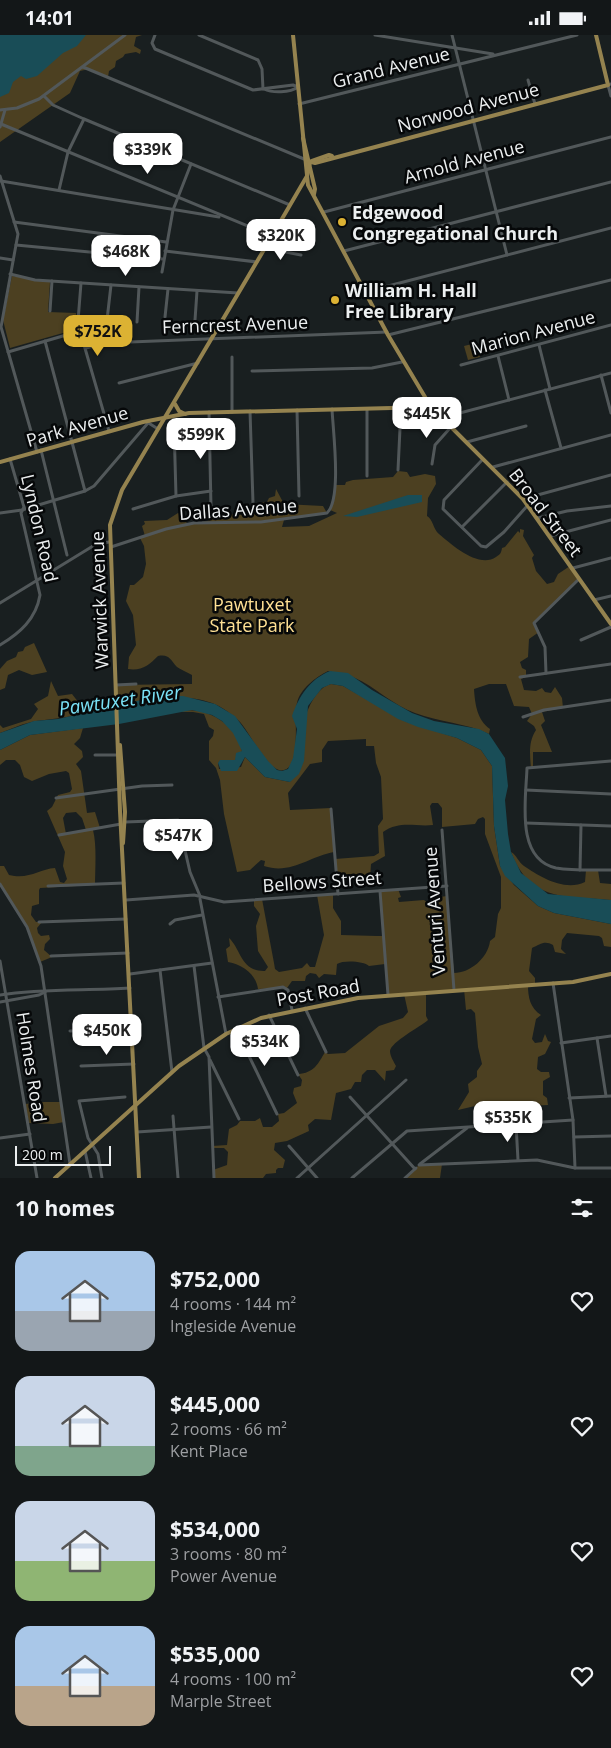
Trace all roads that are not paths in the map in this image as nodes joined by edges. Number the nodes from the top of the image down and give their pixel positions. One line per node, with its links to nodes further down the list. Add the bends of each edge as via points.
1 (125, 35): 12 (street)
2 (155, 35): 16 (street, via 152,43 156,49 253,90)
3 (199, 35): 16 (street, via 258,60)
4 (292, 35): 15 (main road, Broad Street)
5 (374, 35): 9 (street)
6 (452, 35): 9 (street)
7 (577, 35): 10 (street, Grand Avenue)
8 (596, 35): 14 (main road)
9 (456, 48): 10 (street); 11 (street)
10 (496, 55): 11 (street, Grand Avenue)
11 (460, 64): 19 (street, Grand Avenue); 24 (street)
12 (83, 67): 17 (street); 29 (street, Norwood Avenue)
13 (528, 80): 20 (street)
14 (610, 85): 18 (street); 20 (main road, Norwood Avenue)
15 (298, 87): 16 (street, via 294,90); 19 (main road, Broad Street)
16 (263, 89)
17 (44, 96): 22 (street, via 24,106); 23 (street, via 53,105)
18 (611, 96)
19 (299, 104): 27 (main road, Broad Street)
20 (534, 104): 24 (main road, Norwood Avenue)
21 (0, 110): 22 (street)
22 (5, 110): 25 (street)
23 (84, 119): 28 (street); 31 (street)
24 (473, 120): 30 (main road, Norwood Avenue); 32 (street)
25 (0, 125): 28 (street)
26 (611, 137): 32 (street, Arnold Avenue)
27 (303, 138): 29 (main road, Broad Street); 30 (main road, Broad Street)
28 (68, 152): 36 (street); 38 (street)
29 (304, 159): 30 (main road, Norwood Avenue); 33 (main road, Broad Street)
30 (311, 161): 33 (main road, Warwick Avenue); 37 (main road, Broad Street)
31 (191, 164): 38 (street); 39 (street)
32 (485, 170): 41 (street, Arnold Avenue); 42 (street)
33 (306, 176): 37 (main road, Broad Street); 39 (main road, Warwick Avenue)
34 (0, 179): 36 (street); 44 (street)
35 (611, 182): 42 (street)
36 (59, 191): 40 (street)
37 (314, 194): 41 (main road, Broad Street)
38 (178, 197): 40 (street); 43 (street)
39 (290, 205): 46 (main road, Warwick Avenue)
40 (173, 210): 43 (street); 47 (street)
41 (324, 212): 51 (main road, Broad Street)
42 (496, 212): 51 (street); 53 (street)
43 (224, 217): 46 (street)
44 (14, 222): 47 (street); 48 (street, via 18,235)
45 (611, 228): 53 (street)
46 (272, 236): 49 (main road, Warwick Avenue)
47 (166, 242): 50 (street)
48 (16, 245): 55 (street); 56 (street)
49 (265, 249): 52 (street); 57 (main road, Warwick Avenue)
50 (165, 251): 55 (street); 57 (street)
51 (344, 251): 67 (main road, Broad Street)
52 (301, 255)
53 (507, 255): 67 (street)
54 (0, 257): 56 (street)
55 (164, 259): 58 (street)
56 (13, 260): 59 (street)
57 (257, 262): 68 (main road, Warwick Avenue)
58 (162, 272)
59 (10, 274): 61 (street); 81 (street, via 1,327)
60 (611, 280): 76 (street, Ferncrest Avenue)
61 (52, 281): 62 (street); 69 (street)
62 (82, 283): 63 (street); 75 (street)
63 (111, 285): 64 (street); 71 (street)
64 (140, 287): 65 (street); 73 (street)
65 (168, 289): 66 (street); 70 (street)
66 (196, 291): 68 (street); 72 (street)
67 (365, 292): 76 (main road, Broad Street)
68 (239, 293): 77 (main road, Warwick Avenue)
69 (50, 311)
70 (165, 317)
71 (107, 320)
72 (195, 320)
73 (137, 322)
74 (611, 325): 79 (street, Marion Avenue)
75 (80, 331): 78 (street); 80 (street)
76 (387, 334): 77 (street, Ferncrest Avenue); 84 (main road, Broad Street)
77 (212, 339): 80 (street, Ferncrest Avenue, via 105,343); 85 (main road, Warwick Avenue)
78 (45, 341): 81 (street); 114 (street)
79 (539, 345): 82 (street, Marion Avenue); 91 (street)
80 (86, 348): 112 (street)
81 (8, 352): 117 (street)
82 (498, 355): 86 (street, Marion Avenue); 93 (street)
83 (232, 357): 102 (street)
84 (402, 362): 87 (street, via 370,368); 95 (main road, Broad Street)
85 (199, 363): 90 (street); 94 (main road, Warwick Avenue)
86 (461, 365)
87 (252, 371)
88 (611, 373): 89 (street)
89 (601, 375): 91 (street); 103 (street)
90 (119, 383)
91 (550, 389): 92 (street)
92 (545, 390): 93 (street); 116 (street)
93 (509, 400): 106 (street)
94 (175, 404): 104 (main road); 105 (main road, Warwick Avenue)
95 (431, 407): 96 (main road, Park Avenue); 106 (main road, Broad Street)
96 (401, 408): 98 (main road, Park Avenue); 123 (street)
97 (332, 409): 98 (main road, Park Avenue); 99 (main road, Park Avenue); 145 (street, Dallas Avenue, via 333,501 327,513 262,522 194,523)
98 (367, 409): 125 (street)
99 (297, 410): 100 (main road, Park Avenue); 130 (street)
100 (250, 411): 102 (main road, Park Avenue); 133 (street)
101 (209, 412): 102 (main road, Park Avenue); 104 (main road, Park Avenue); 128 (street)
102 (232, 412)
103 (611, 413)
104 (184, 414): 105 (main road, Park Avenue)
105 (167, 417): 107 (main road, Park Avenue); 111 (main road, Warwick Avenue)
106 (441, 418): 110 (main road, Broad Street)
107 (146, 422): 111 (street); 112 (main road, Park Avenue); 127 (street, via 96,485)
108 (174, 425): 129 (street)
109 (526, 426): 115 (street)
110 (451, 427): 115 (main road, Broad Street); 121 (street, via 435,445)
111 (159, 429): 144 (main road, Warwick Avenue, via 117,500 110,522)
112 (109, 431): 114 (main road, Park Avenue)
113 (611, 435): 116 (street)
114 (72, 442): 117 (main road, Park Avenue); 127 (street)
115 (467, 442): 118 (main road, Broad Street)
116 (561, 448): 122 (street)
117 (39, 451): 119 (main road, Park Avenue); 132 (street)
118 (483, 458): 122 (main road, Broad Street); 142 (street, via 442,503 443,509)
119 (10, 459): 120 (main road, Park Avenue); 138 (street, Lyndon Road, via 24,507)
120 (0, 461)
121 (432, 464)
122 (493, 467): 126 (main road, Broad Street)
123 (398, 470)
124 (611, 475): 131 (street)
125 (367, 476)
126 (507, 481): 131 (main road, Broad Street); 142 (street)
127 (85, 491): 132 (street)
128 (211, 491): 129 (street); 136 (street)
129 (176, 496): 137 (street)
130 (299, 496)
131 (523, 499): 134 (main road, Broad Street)
132 (54, 500): 138 (street); 146 (street)
133 (253, 503)
134 (528, 505): 140 (main road, Broad Street); 142 (street, via 486,547)
135 (611, 506): 140 (street)
136 (211, 508)
137 (133, 509)
138 (22, 510): 139 (street); 150 (street, Lyndon Road)
139 (0, 513)
140 (538, 518): 143 (main road, Broad Street)
141 (611, 520): 143 (street)
142 (462, 527)
143 (550, 536): 148 (main road, Broad Street)
144 (109, 542): 145 (main road, Warwick Avenue); 150 (street, via 95,545)
145 (109, 548): 161 (main road, Warwick Avenue)
146 (68, 555)
147 (611, 558): 148 (street)
148 (572, 569): 149 (main road, Broad Street)
149 (579, 579): 152 (main road, Broad Street); 158 (street, via 534,623 544,647)
150 (37, 581): 153 (street); 156 (street, Lyndon Road, via 40,595 24,629)
151 (611, 596): 152 (street)
152 (594, 600): 154 (main road, Broad Street)
153 (0, 601)
154 (611, 625): 155 (street)
155 (581, 640)
156 (0, 645)
157 (611, 664): 158 (street)
158 (546, 673): 159 (street)
159 (520, 677)
160 (136, 684): 161 (street)
161 (116, 685): 164 (main road, Warwick Avenue)
162 (611, 701): 163 (street, via 544,710)
163 (523, 717)
164 (118, 725): 166 (main road); 169 (main road)
165 (95, 755): 166 (street)
166 (118, 755): 169 (main road)
167 (611, 761): 170 (street, via 526,768)
168 (172, 785): 169 (street)
169 (122, 789): 172 (street); 174 (main road)
170 (526, 790): 171 (street); 175 (street)
171 (611, 794)
172 (56, 798)
173 (331, 809): 187 (street)
174 (123, 823): 179 (street); 182 (main road); 188 (street, via 178,820 190,872 198,885)
175 (526, 823): 176 (street); 180 (street, via 528,843 540,859 556,868)
176 (581, 825): 177 (street); 180 (street)
177 (611, 826)
178 (442, 829): 184 (street, Venturi Avenue)
179 (59, 835)
180 (580, 870): 181 (street)
181 (611, 870)
182 (125, 883): 185 (street); 189 (main road)
183 (0, 884): 205 (street, via 27,927)
184 (447, 886): 186 (street, Bellows Street); 204 (street, Venturi Avenue)
185 (48, 887)
186 (380, 891): 187 (street, Bellows Street); 208 (street)
187 (338, 894): 188 (street, Bellows Street, via 224,902)
188 (200, 897): 189 (street, Bellows Street, via 178,895); 190 (street)
189 (126, 900): 191 (main road)
190 (202, 915): 193 (street); 197 (street)
191 (127, 919): 192 (street); 194 (main road)
192 (39, 922)
193 (170, 923)
194 (128, 953): 195 (street); 200 (main road)
195 (51, 956)
196 (0, 961): 206 (street, Holmes Road)
197 (212, 963): 198 (street); 209 (street)
198 (194, 966): 199 (street); 222 (street)
199 (160, 970): 200 (street); 227 (street)
200 (130, 974): 203 (main road)
201 (611, 975): 202 (main road, Post Road)
202 (553, 983): 204 (main road, Post Road); 221 (street)
203 (130, 988): 205 (street); 215 (main road)
204 (454, 990): 208 (main road, Post Road)
205 (46, 991): 206 (street, via 38,989); 210 (street); 254 (street)
206 (6, 994): 207 (street); 210 (street, Holmes Road)
207 (0, 995)
208 (388, 995): 212 (main road, Post Road)
209 (218, 997): 213 (street, via 283,987 288,990); 218 (street)
210 (7, 1001): 211 (street); 245 (street, Holmes Road)
211 (0, 1002)
212 (305, 1007): 213 (main road, Post Road); 223 (street)
213 (292, 1010): 214 (main road, Post Road)
214 (269, 1015): 216 (main road, Post Road); 228 (street)
215 (132, 1029): 217 (street); 225 (main road)
216 (236, 1029): 218 (main road, Post Road); 235 (street)
217 (70, 1031)
218 (226, 1034): 222 (main road, Post Road)
219 (611, 1036): 220 (street)
220 (597, 1038): 221 (street); 230 (street)
221 (561, 1043): 233 (street)
222 (204, 1048): 224 (street); 227 (main road, Post Road)
223 (326, 1052)
224 (209, 1060): 238 (street); 241 (street)
225 (134, 1064): 226 (street); 234 (main road)
226 (80, 1065)
227 (172, 1071): 234 (main road, Post Road)
228 (298, 1075)
229 (406, 1080): 237 (street)
230 (609, 1096): 233 (street)
231 (125, 1097): 249 (street, via 79,1101)
232 (350, 1097): 237 (street)
233 (569, 1098): 239 (street)
234 (135, 1104): 244 (main road); 249 (main road, Post Road)
235 (277, 1114)
236 (173, 1116): 243 (street)
237 (367, 1117): 250 (street); 256 (street)
238 (240, 1119)
239 (573, 1120): 240 (street); 247 (street)
240 (516, 1124): 242 (street); 253 (street)
241 (210, 1127): 243 (street); 266 (street)
242 (469, 1127): 250 (street, via 407,1131); 255 (street)
243 (174, 1130): 244 (street); 265 (street)
244 (137, 1132): 264 (main road)
245 (30, 1134): 248 (street); 260 (street, Holmes Road)
246 (611, 1136): 247 (street)
247 (574, 1137): 257 (street)
248 (0, 1138)
249 (92, 1143): 252 (main road, Post Road); 263 (street, via 98,1154)
250 (392, 1143): 259 (street); 269 (street)
251 (289, 1146): 256 (street)
252 (85, 1151): 254 (main road, Post Road); 262 (street)
253 (518, 1161): 255 (street); 257 (street, via 536,1159)
254 (70, 1164): 261 (main road, Post Road)
255 (419, 1165): 259 (street)
256 (309, 1168): 267 (street); 268 (street)
257 (575, 1168): 258 (street)
258 (611, 1168)
259 (415, 1169): 270 (street)
260 (37, 1178)
261 (55, 1178)
262 (91, 1178)
263 (102, 1178)
264 (139, 1178)
265 (178, 1178)
266 (214, 1178)
267 (297, 1178)
268 (317, 1178)
269 (352, 1178)
270 (405, 1178)

